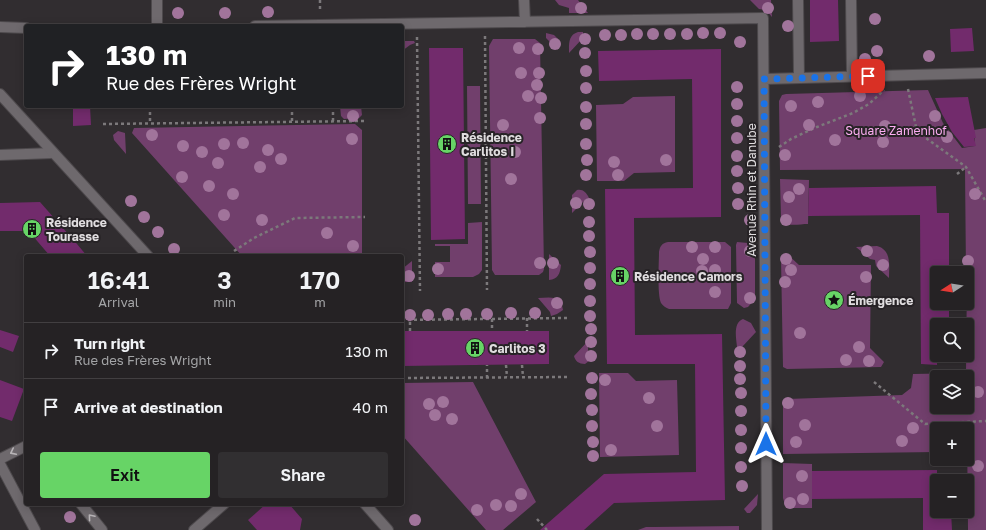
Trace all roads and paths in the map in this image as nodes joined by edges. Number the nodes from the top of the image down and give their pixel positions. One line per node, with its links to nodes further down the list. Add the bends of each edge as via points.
1 (157, 0): 8 (street)
2 (524, 0): 6 (street)
3 (798, 0): 15 (street)
4 (851, 0): 14 (street)
5 (485, 22): 6 (street); 7 (street); 35 (path)
6 (525, 22): 16 (street, Avenue Rhin et Danube, via 763,18)
7 (417, 23): 9 (street); 36 (path)
8 (157, 24)
9 (363, 24)
10 (0, 27): 11 (street)
11 (24, 28)
12 (986, 73): 13 (street)
13 (903, 75): 14 (street); 28 (path, via 869,104 791,139); 29 (path, via 916,127 926,138)
14 (852, 76): 15 (street)
15 (799, 77): 16 (street)
16 (764, 79): 28 (street, Avenue Rhin et Danube)
17 (0, 94): 26 (street)
18 (150, 108): 24 (path)
19 (292, 108): 22 (path)
20 (333, 108): 23 (path)
21 (364, 121): 23 (path)
22 (292, 122): 23 (path); 24 (path)
23 (333, 122)
24 (150, 123): 25 (path)
25 (103, 124)
26 (53, 152): 27 (street); 34 (street)
27 (0, 155)
28 (764, 158): 67 (street, Avenue Rhin et Danube)
29 (966, 167): 30 (path); 31 (path)
30 (957, 174)
31 (986, 202)
32 (365, 217): 33 (path, via 295,218)
33 (234, 251)
34 (146, 254)
35 (487, 290)
36 (420, 291)
37 (527, 318): 38 (path); 39 (path); 44 (path)
38 (568, 318)
39 (492, 319): 41 (path); 43 (path)
40 (404, 320): 41 (path)
41 (410, 320): 42 (path)
42 (410, 331)
43 (492, 331)
44 (528, 331)
45 (487, 365): 52 (path)
46 (506, 365): 48 (path)
47 (522, 365): 49 (path)
48 (507, 377): 49 (path); 52 (path)
49 (523, 377): 50 (path)
50 (569, 377)
51 (404, 378): 52 (path)
52 (487, 378)
53 (874, 382): 54 (path, via 925,424)
54 (986, 421)
55 (24, 447): 56 (street, one-way to 56)
56 (0, 458)
57 (0, 464): 62 (street)
58 (83, 506): 63 (street, one-way to 58)
59 (222, 506): 64 (street)
60 (367, 506): 65 (street)
61 (537, 519): 66 (path)
62 (34, 530)
63 (102, 530)
64 (194, 530)
65 (388, 530)
66 (547, 530)
67 (767, 530)

